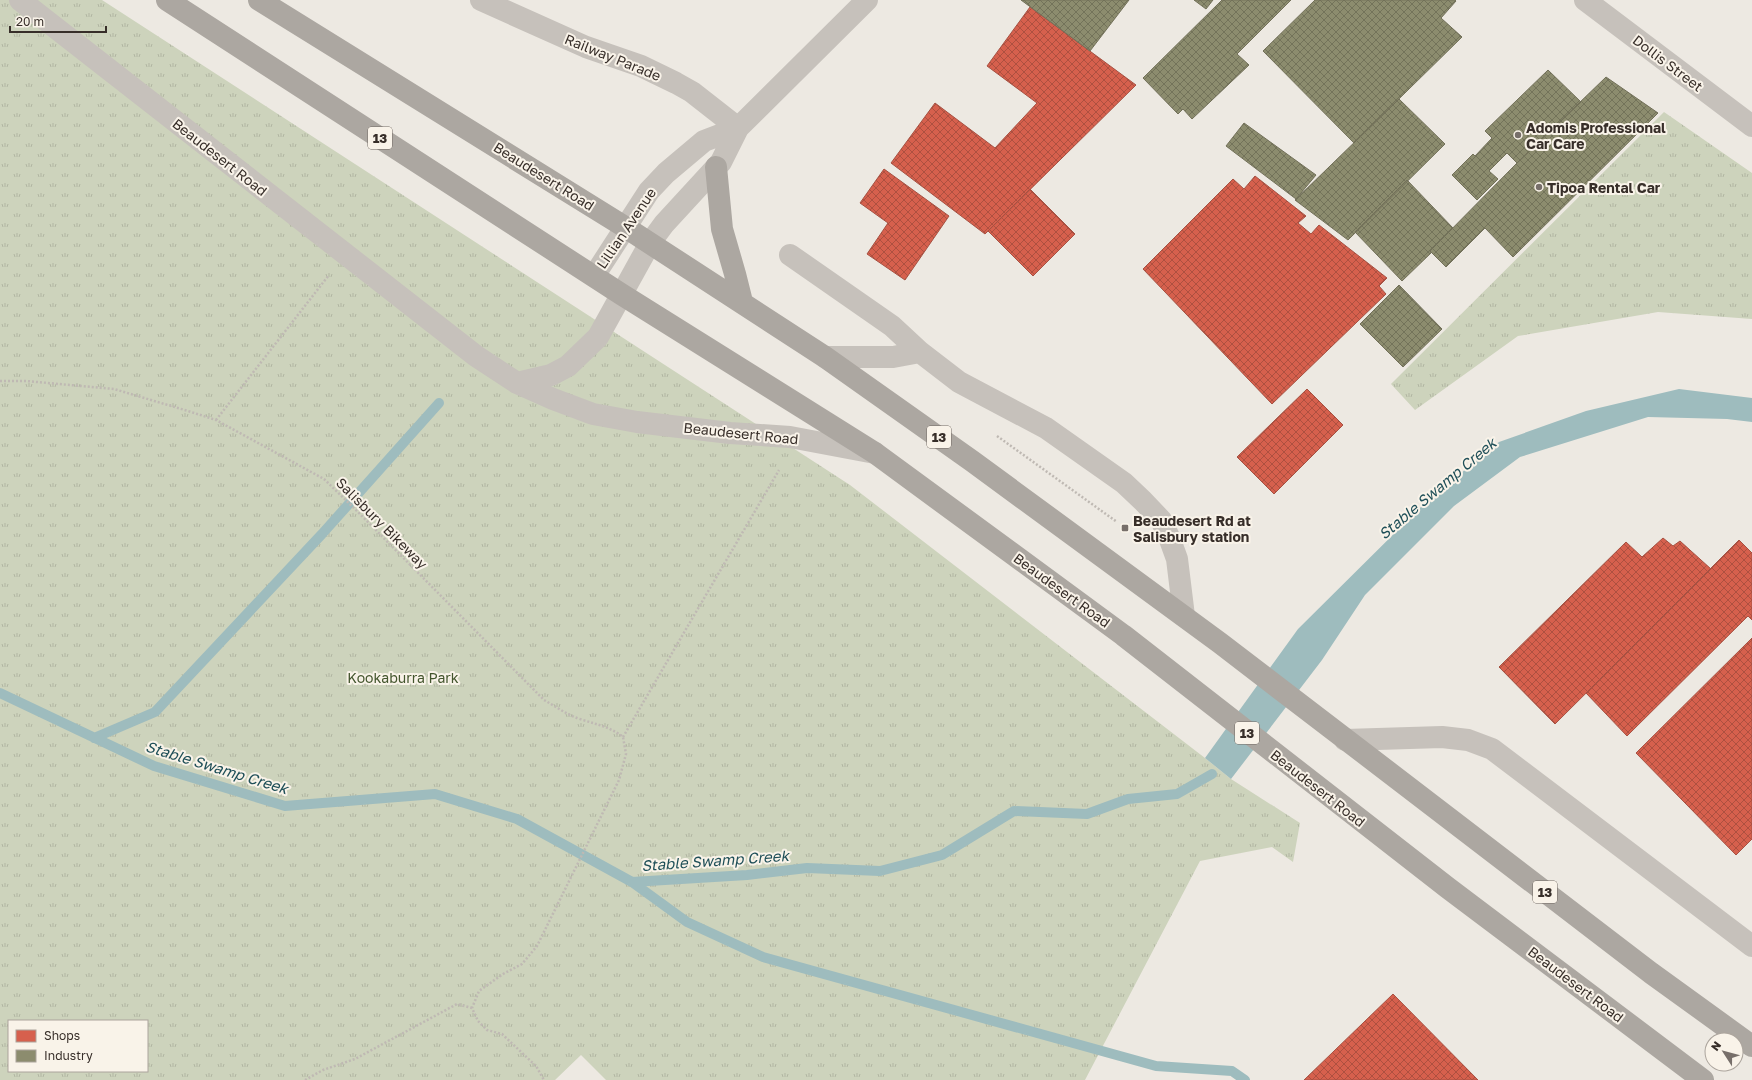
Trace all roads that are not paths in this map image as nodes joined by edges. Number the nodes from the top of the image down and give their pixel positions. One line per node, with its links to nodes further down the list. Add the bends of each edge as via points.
1 (20, 0): 18 (street, Beaudesert Road, via 476,356)
2 (167, 0): 13 (highway, Beaudesert Road / 13)
3 (259, 0): 10 (highway, Beaudesert Road / 13)
4 (481, 0): 8 (street, Railway Parade, via 586,47 641,66 676,83 692,92)
5 (867, 0): 8 (street, Lillian Avenue)
6 (1585, 0): 7 (street, Dollis Street)
7 (1752, 126)
8 (738, 128): 9 (street, Lillian Avenue); 10 (street, Lillian Avenue, via 704,140 666,173 649,191)
9 (716, 168): 11 (street, Lillian Avenue, via 664,224); 15 (highway, via 722,229)
10 (625, 227): 11 (highway, Beaudesert Road / 13); 13 (street, Lillian Avenue)
11 (650, 243): 14 (street, Lillian Avenue); 15 (highway, Beaudesert Road / 13)
12 (790, 255): 16 (street, via 892,326)
13 (594, 276): 14 (highway, Beaudesert Road / 13)
14 (622, 294): 18 (street, via 598,337 568,366 551,374); 19 (highway, Beaudesert Road / 13)
15 (742, 302): 17 (highway, Beaudesert Road / 13)
16 (920, 352): 17 (street, via 893,357); 20 (street, via 959,382 1046,428 1124,483 1143,501 1161,520 1175,552)
17 (825, 357): 20 (highway, Beaudesert Road / 13, via 972,460)
18 (517, 382): 19 (street, Beaudesert Road, via 593,414 730,433 790,437)
19 (875, 454): 24 (highway, Beaudesert Road / 13, via 1124,635 1307,780)
20 (1184, 616): 21 (highway, Beaudesert Road / 13)
21 (1343, 738): 22 (street, via 1442,737 1468,740 1492,749); 23 (highway, Beaudesert Road / 13, via 1651,973)
22 (1752, 946)
23 (1752, 1046)
24 (1703, 1080)

